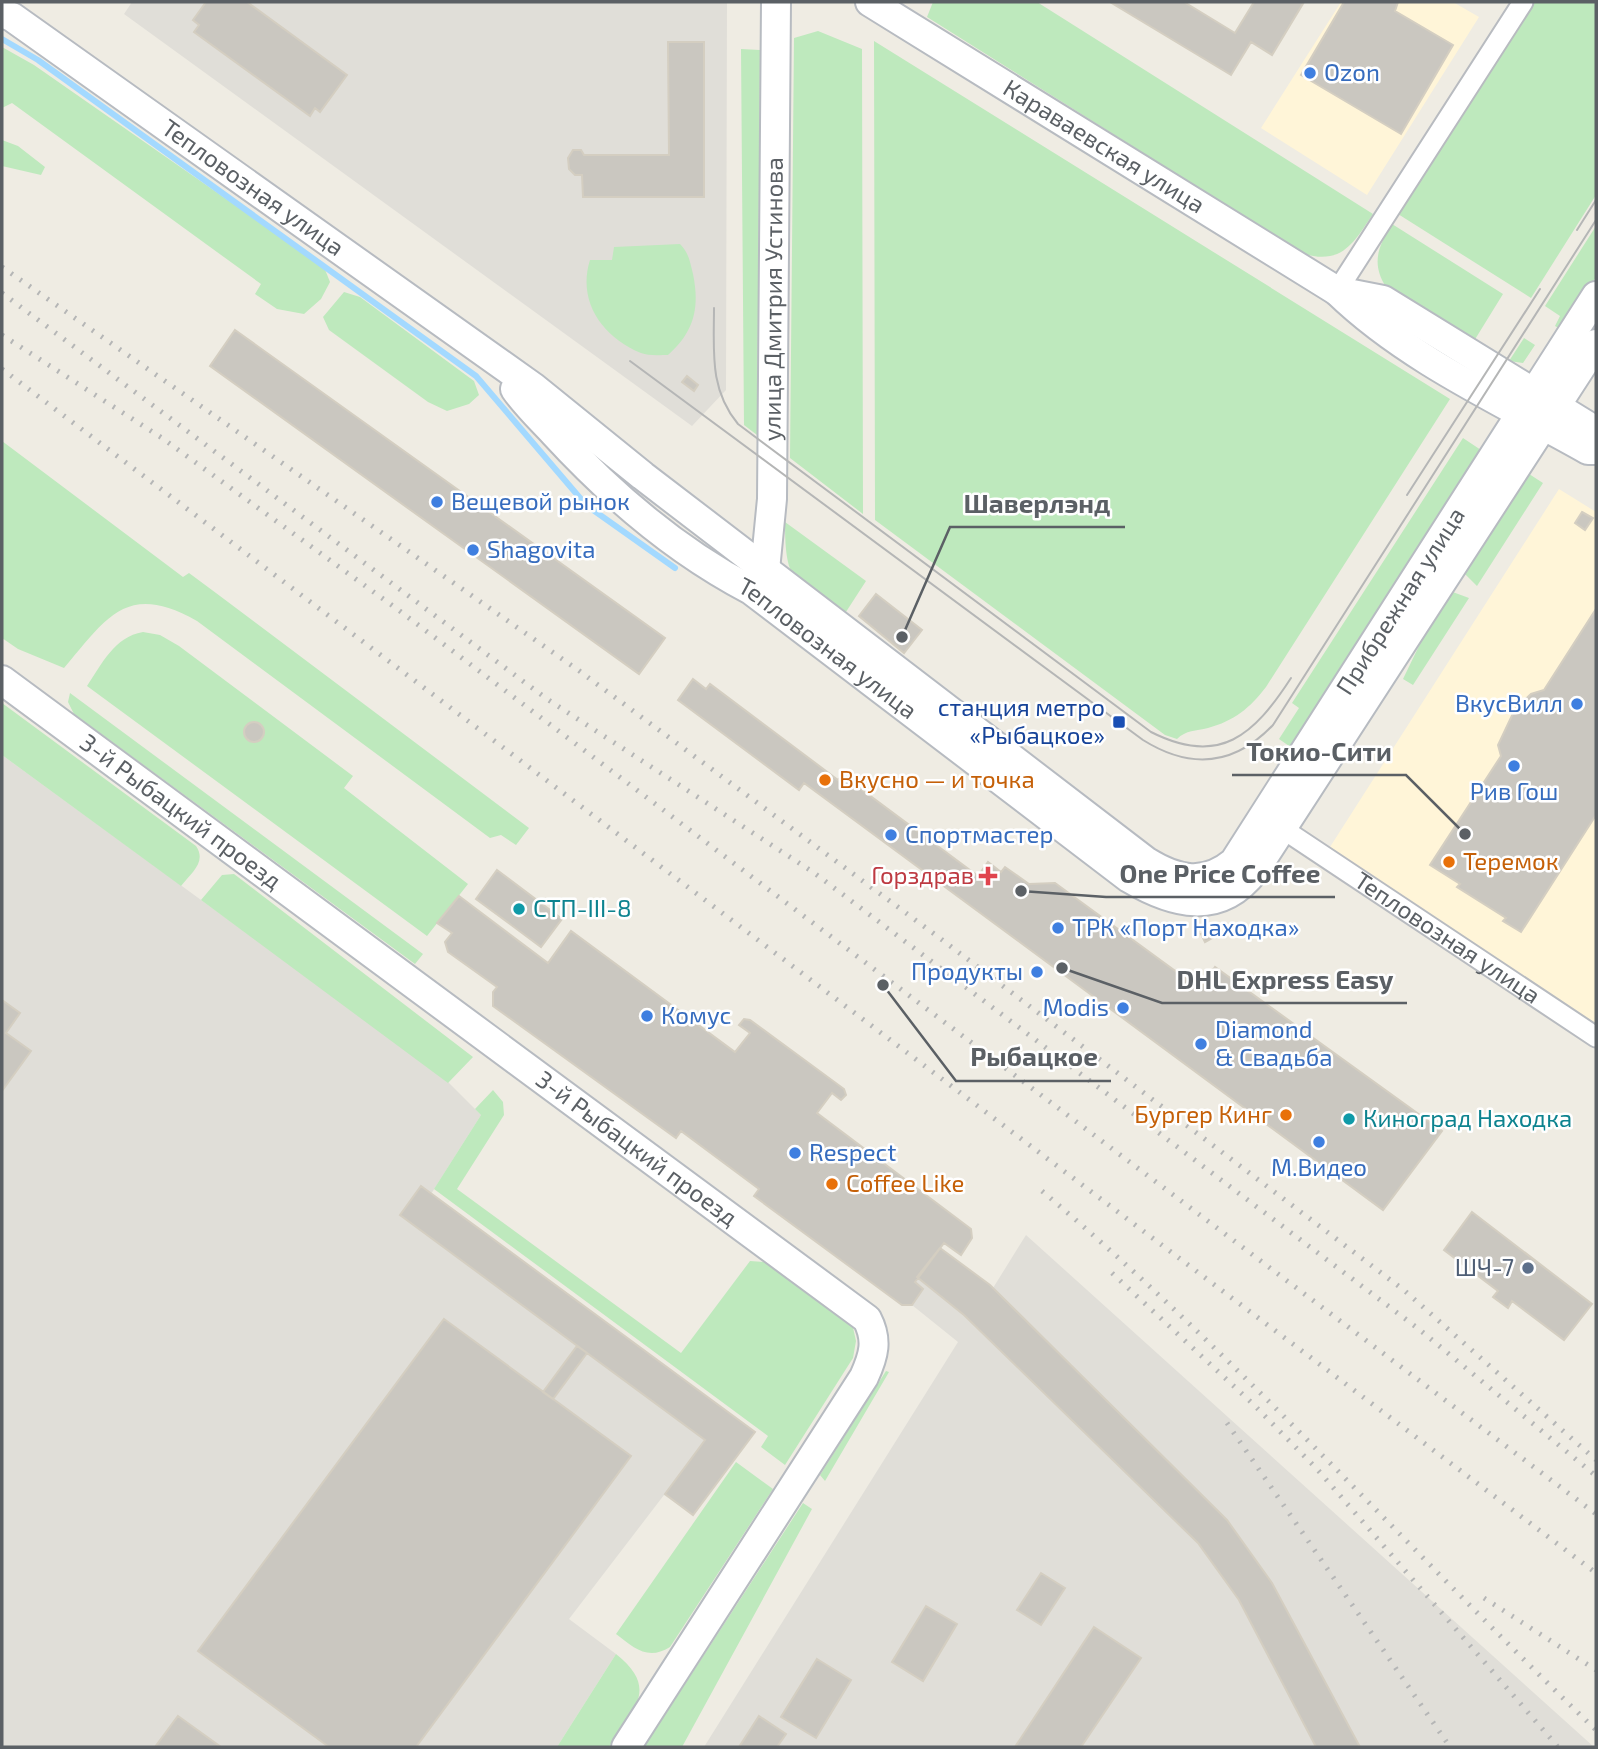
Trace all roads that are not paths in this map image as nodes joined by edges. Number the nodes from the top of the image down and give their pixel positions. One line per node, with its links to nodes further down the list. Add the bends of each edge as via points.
1 (776, 2): 11 (street, улица Дмитрия Устинова, via 772,499)
2 (870, 2): 5 (street, Караваевская улица)
3 (1523, 2): 5 (street)
4 (7, 15): 11 (street, Тепловозная улица, via 533,387)
5 (1337, 291): 8 (street, Караваевская улица, via 1383,300)
6 (1596, 296): 8 (street, Прибрежная улица)
7 (1596, 344): 8 (street, Прибрежная улица)
8 (1538, 409): 9 (street, Караваевская улица); 10 (street, Караваевская улица, via 1588,450); 13 (street, Прибрежная улица)
9 (1596, 431)
10 (1596, 450)
11 (758, 580): 14 (street, Тепловозная улица)
12 (2, 680): 16 (street, 3-й Рыбацкий проезд, via 867,1318 875,1341 864,1377)
13 (1272, 822): 14 (street, Прибрежная улица, via 1244,884 1227,895); 15 (street, Тепловозная улица)
14 (1188, 890)
15 (1596, 1037)
16 (626, 1747)

